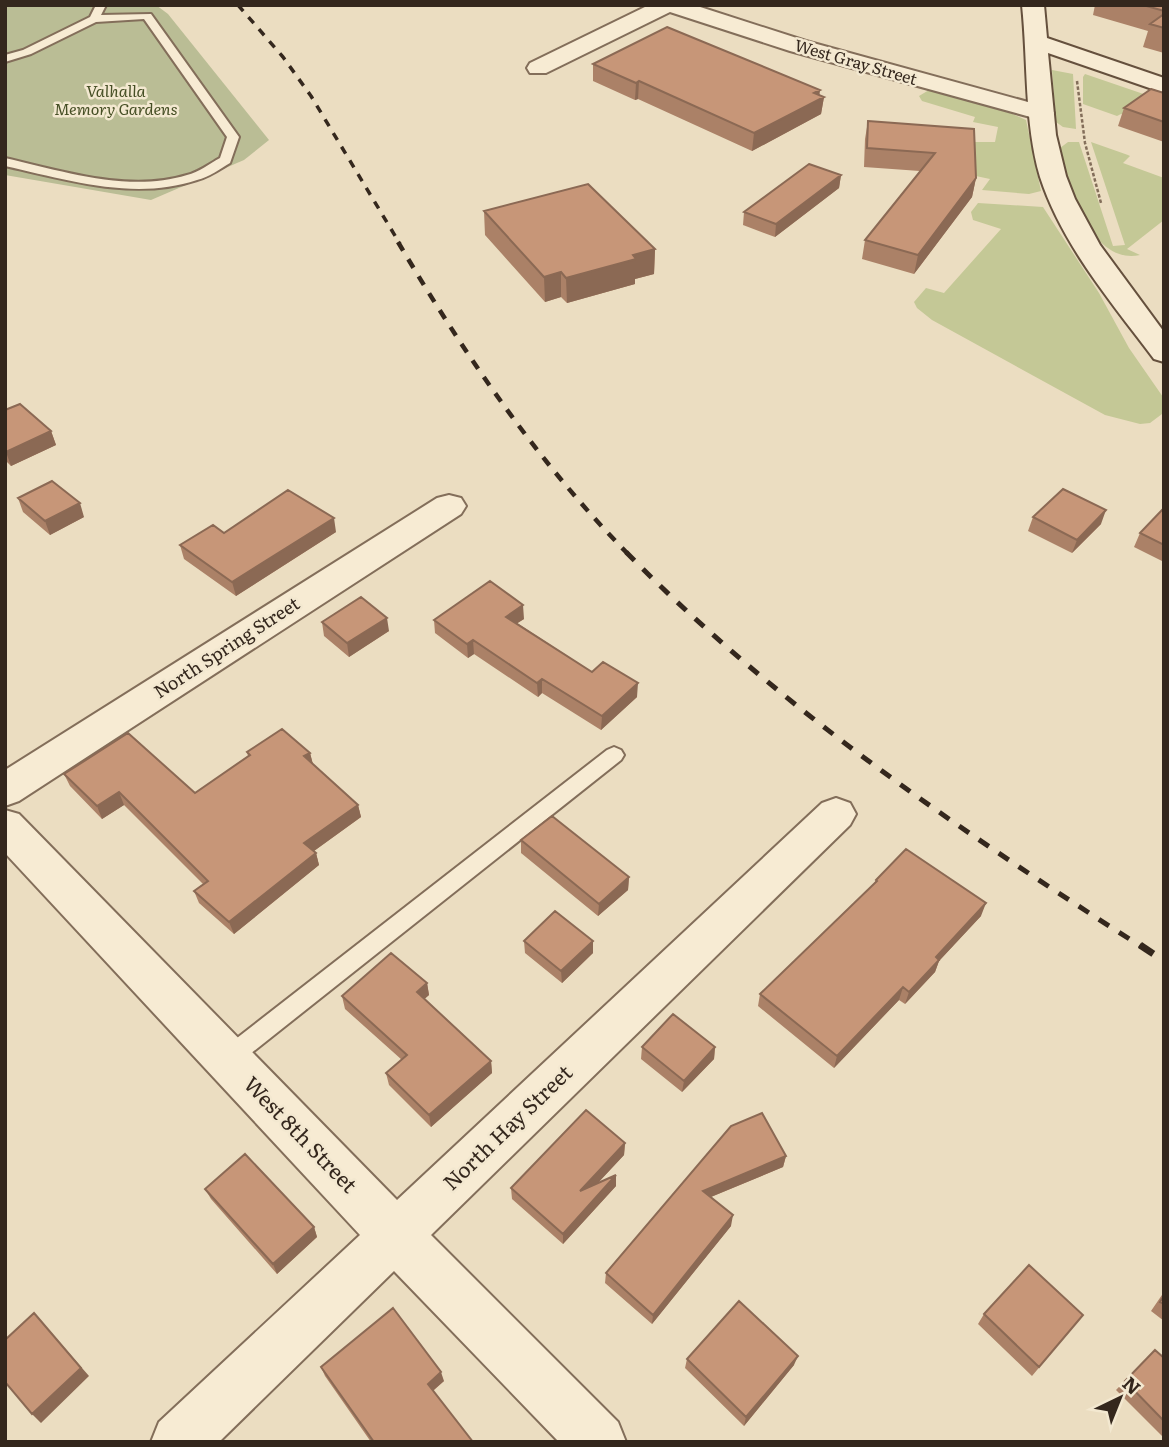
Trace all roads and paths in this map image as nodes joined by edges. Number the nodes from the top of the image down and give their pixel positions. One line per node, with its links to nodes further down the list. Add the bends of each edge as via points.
1 (101, 5): 6 (lane)
2 (136, 5): 5 (lane)
3 (669, 5): 9 (street); 12 (street, West Gray Street, via 798,46)
4 (1033, 5): 7 (street)
5 (147, 16): 6 (lane); 13 (lane, via 233,137 226,160 191,178 139,186)
6 (94, 19): 8 (lane)
7 (1038, 42): 11 (street); 12 (street)
8 (5, 59)
9 (538, 68)
10 (1076, 70): 14 (path, via 1079,110)
11 (1164, 86)
12 (1042, 113): 15 (street, via 1052,175 1073,225)
13 (5, 162)
14 (1102, 208)
15 (1164, 353)
16 (449, 506): 18 (street, North Spring Street)
17 (614, 755): 21 (lane)
18 (5, 790)
19 (836, 814): 22 (street, North Hay Street)
20 (5, 826): 21 (street, West 8th Street)
21 (228, 1059): 22 (street, West 8th Street)
22 (395, 1235): 23 (street, North Hay Street); 24 (street, West 8th Street)
23 (179, 1442)
24 (598, 1442)

